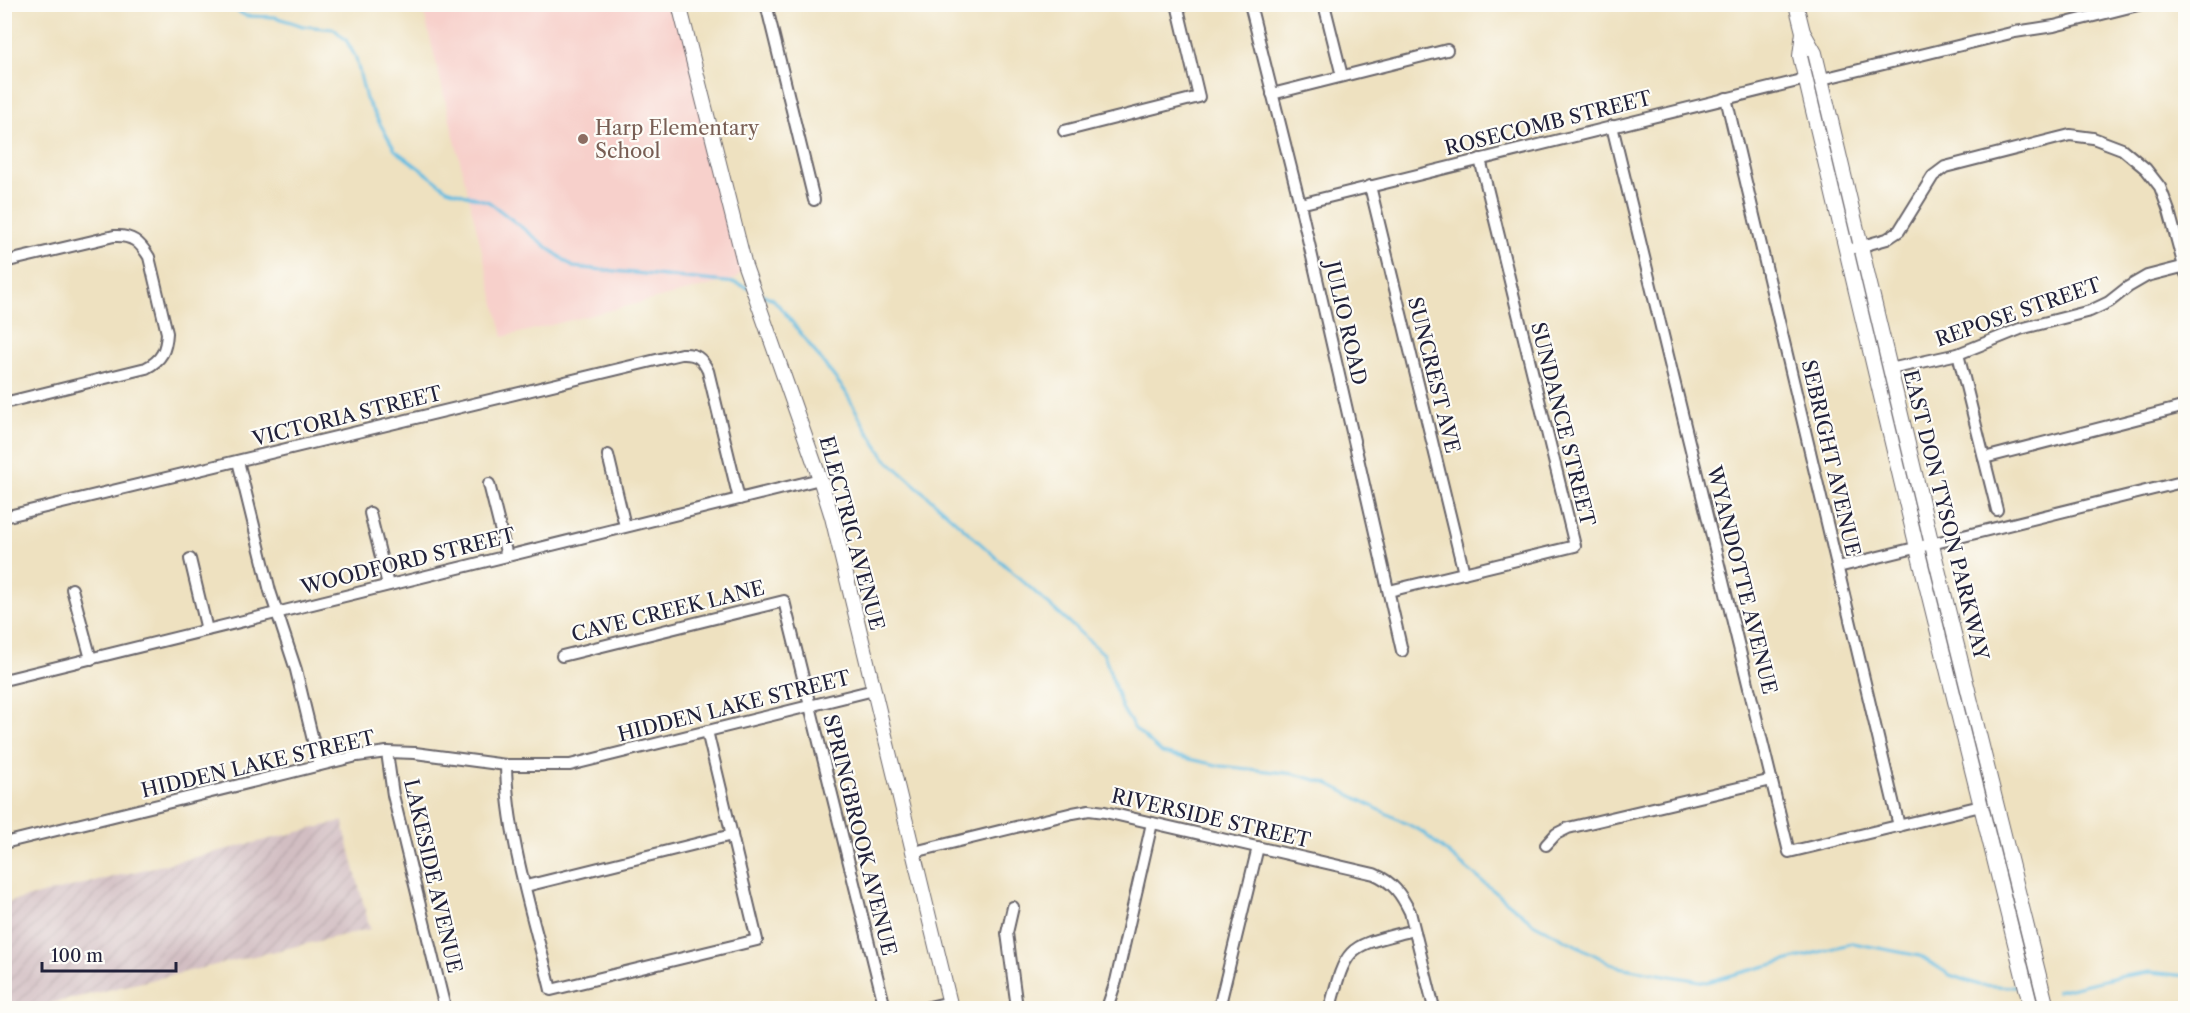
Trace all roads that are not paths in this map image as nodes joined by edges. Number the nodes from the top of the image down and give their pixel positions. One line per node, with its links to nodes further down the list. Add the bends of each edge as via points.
1 (679, 4): 32 (main road, ELECTRIC AVENUE, via 745,266)
2 (766, 4): 19 (street)
3 (1177, 4): 16 (street, via 1199,97)
4 (1250, 4): 13 (street, JULIO ROAD)
5 (1324, 4): 10 (street)
6 (1796, 4): 8 (main road, EAST DON TYSON PARKWAY)
7 (2142, 4): 12 (street)
8 (1803, 32): 11 (main road, EAST DON TYSON PARKWAY, via 1800,56); 12 (main road, EAST DON TYSON PARKWAY, via 1815,53)
9 (1447, 50): 10 (street)
10 (1342, 76): 13 (street)
11 (1806, 79): 14 (street, ROSECOMB STREET); 22 (main road, EAST DON TYSON PARKWAY)
12 (1822, 79): 21 (main road, EAST DON TYSON PARKWAY)
13 (1272, 94): 20 (street, JULIO ROAD)
14 (1726, 98): 15 (street, ROSECOMB STREET); 44 (street, SEBRIGHT AVENUE)
15 (1612, 126): 17 (street, ROSECOMB STREET); 62 (street, WYANDOTTE AVENUE)
16 (1064, 130)
17 (1480, 159): 18 (street, ROSECOMB STREET); 45 (street, SUNDANCE STREET, via 1575,546)
18 (1370, 186): 20 (street, ROSECOMB STREET); 45 (street, SUNCREST AVE)
19 (814, 200)
20 (1300, 204): 48 (street, JULIO ROAD)
21 (1861, 246): 22 (street); 24 (street, via 1887,239 1899,231 1933,176 1945,167 2070,135 2093,138 2122,149 2146,169 2160,187); 26 (main road, EAST DON TYSON PARKWAY)
22 (1846, 250): 41 (main road, EAST DON TYSON PARKWAY)
23 (4, 262): 27 (street, via 125,235 143,246 149,257 167,333 163,355 146,368)
24 (2185, 269): 25 (street, REPOSE STREET, via 2147,276 2090,311 2020,329)
25 (1958, 354): 26 (street, REPOSE STREET); 30 (street)
26 (1890, 369): 40 (main road, EAST DON TYSON PARKWAY)
27 (4, 403)
28 (2186, 406): 30 (street)
29 (608, 454): 39 (street)
30 (1984, 458): 36 (street)
31 (238, 461): 35 (street, VICTORIA STREET, via 681,354 697,356 708,371); 38 (street, VICTORIA STREET); 50 (street)
32 (820, 479): 35 (street, WOODFORD STREET); 56 (main road, ELECTRIC AVENUE)
33 (2186, 481): 40 (street)
34 (489, 484): 42 (street)
35 (739, 499): 39 (street, WOODFORD STREET)
36 (1997, 510)
37 (370, 513): 46 (street)
38 (4, 517)
39 (626, 526): 42 (street, WOODFORD STREET)
40 (1932, 544): 41 (street); 84 (main road, EAST DON TYSON PARKWAY)
41 (1917, 548): 44 (street); 63 (main road, EAST DON TYSON PARKWAY)
42 (507, 556): 46 (street, WOODFORD STREET)
43 (190, 559): 51 (street)
44 (1838, 567): 65 (street, SEBRIGHT AVENUE)
45 (1464, 573): 48 (street, SUNDANCE STREET)
46 (388, 585): 50 (street, WOODFORD STREET)
47 (72, 589): 54 (street)
48 (1389, 591): 52 (street, JULIO ROAD)
49 (784, 601): 53 (street, CAVE CREEK LANE); 57 (street, SPRINGBROOK AVENUE)
50 (278, 612): 51 (street, WOODFORD STREET); 60 (street)
51 (207, 630): 54 (street, WOODFORD STREET)
52 (1402, 651)
53 (562, 656)
54 (91, 659): 55 (street, WOODFORD STREET)
55 (4, 680)
56 (874, 690): 57 (street, HIDDEN LAKE STREET); 70 (main road, ELECTRIC AVENUE)
57 (810, 706): 58 (street, HIDDEN LAKE STREET); 76 (street, SPRINGBROOK AVENUE)
58 (707, 731): 61 (street, HIDDEN LAKE STREET, via 570,765); 66 (street)
59 (387, 752): 60 (street, HIDDEN LAKE STREET); 61 (street, HIDDEN LAKE STREET); 75 (street, LAKESIDE AVENUE, via 393,795)
60 (319, 765): 67 (street, HIDDEN LAKE STREET)
61 (506, 765): 71 (street, via 512,827)
62 (1772, 780): 65 (street, WYANDOTTE AVENUE, via 1789,852); 68 (street, via 1568,828)
63 (1981, 806): 65 (street, WYANDOTTE AVENUE); 83 (main road, EAST DON TYSON PARKWAY)
64 (1152, 823): 69 (street, RIVERSIDE STREET); 70 (street, RIVERSIDE STREET, via 1089,810); 79 (street)
65 (1899, 826)
66 (732, 835): 71 (street); 71 (street, via 757,940 551,990)
67 (4, 843)
68 (1546, 845)
69 (1258, 847): 73 (street, RIVERSIDE STREET, via 1384,878 1403,898); 80 (street)
70 (914, 852): 74 (main road, ELECTRIC AVENUE)
71 (526, 886)
72 (1013, 907): 78 (street, via 1007,933)
73 (1414, 930): 81 (street, via 1362,943 1352,951 1340,970); 82 (street)
74 (951, 1005): 77 (street)
75 (445, 1008)
76 (885, 1008)
77 (925, 1008)
78 (1017, 1008)
79 (1107, 1008)
80 (1219, 1008)
81 (1330, 1008)
82 (1434, 1008)
83 (2031, 1008)
84 (2047, 1008)

